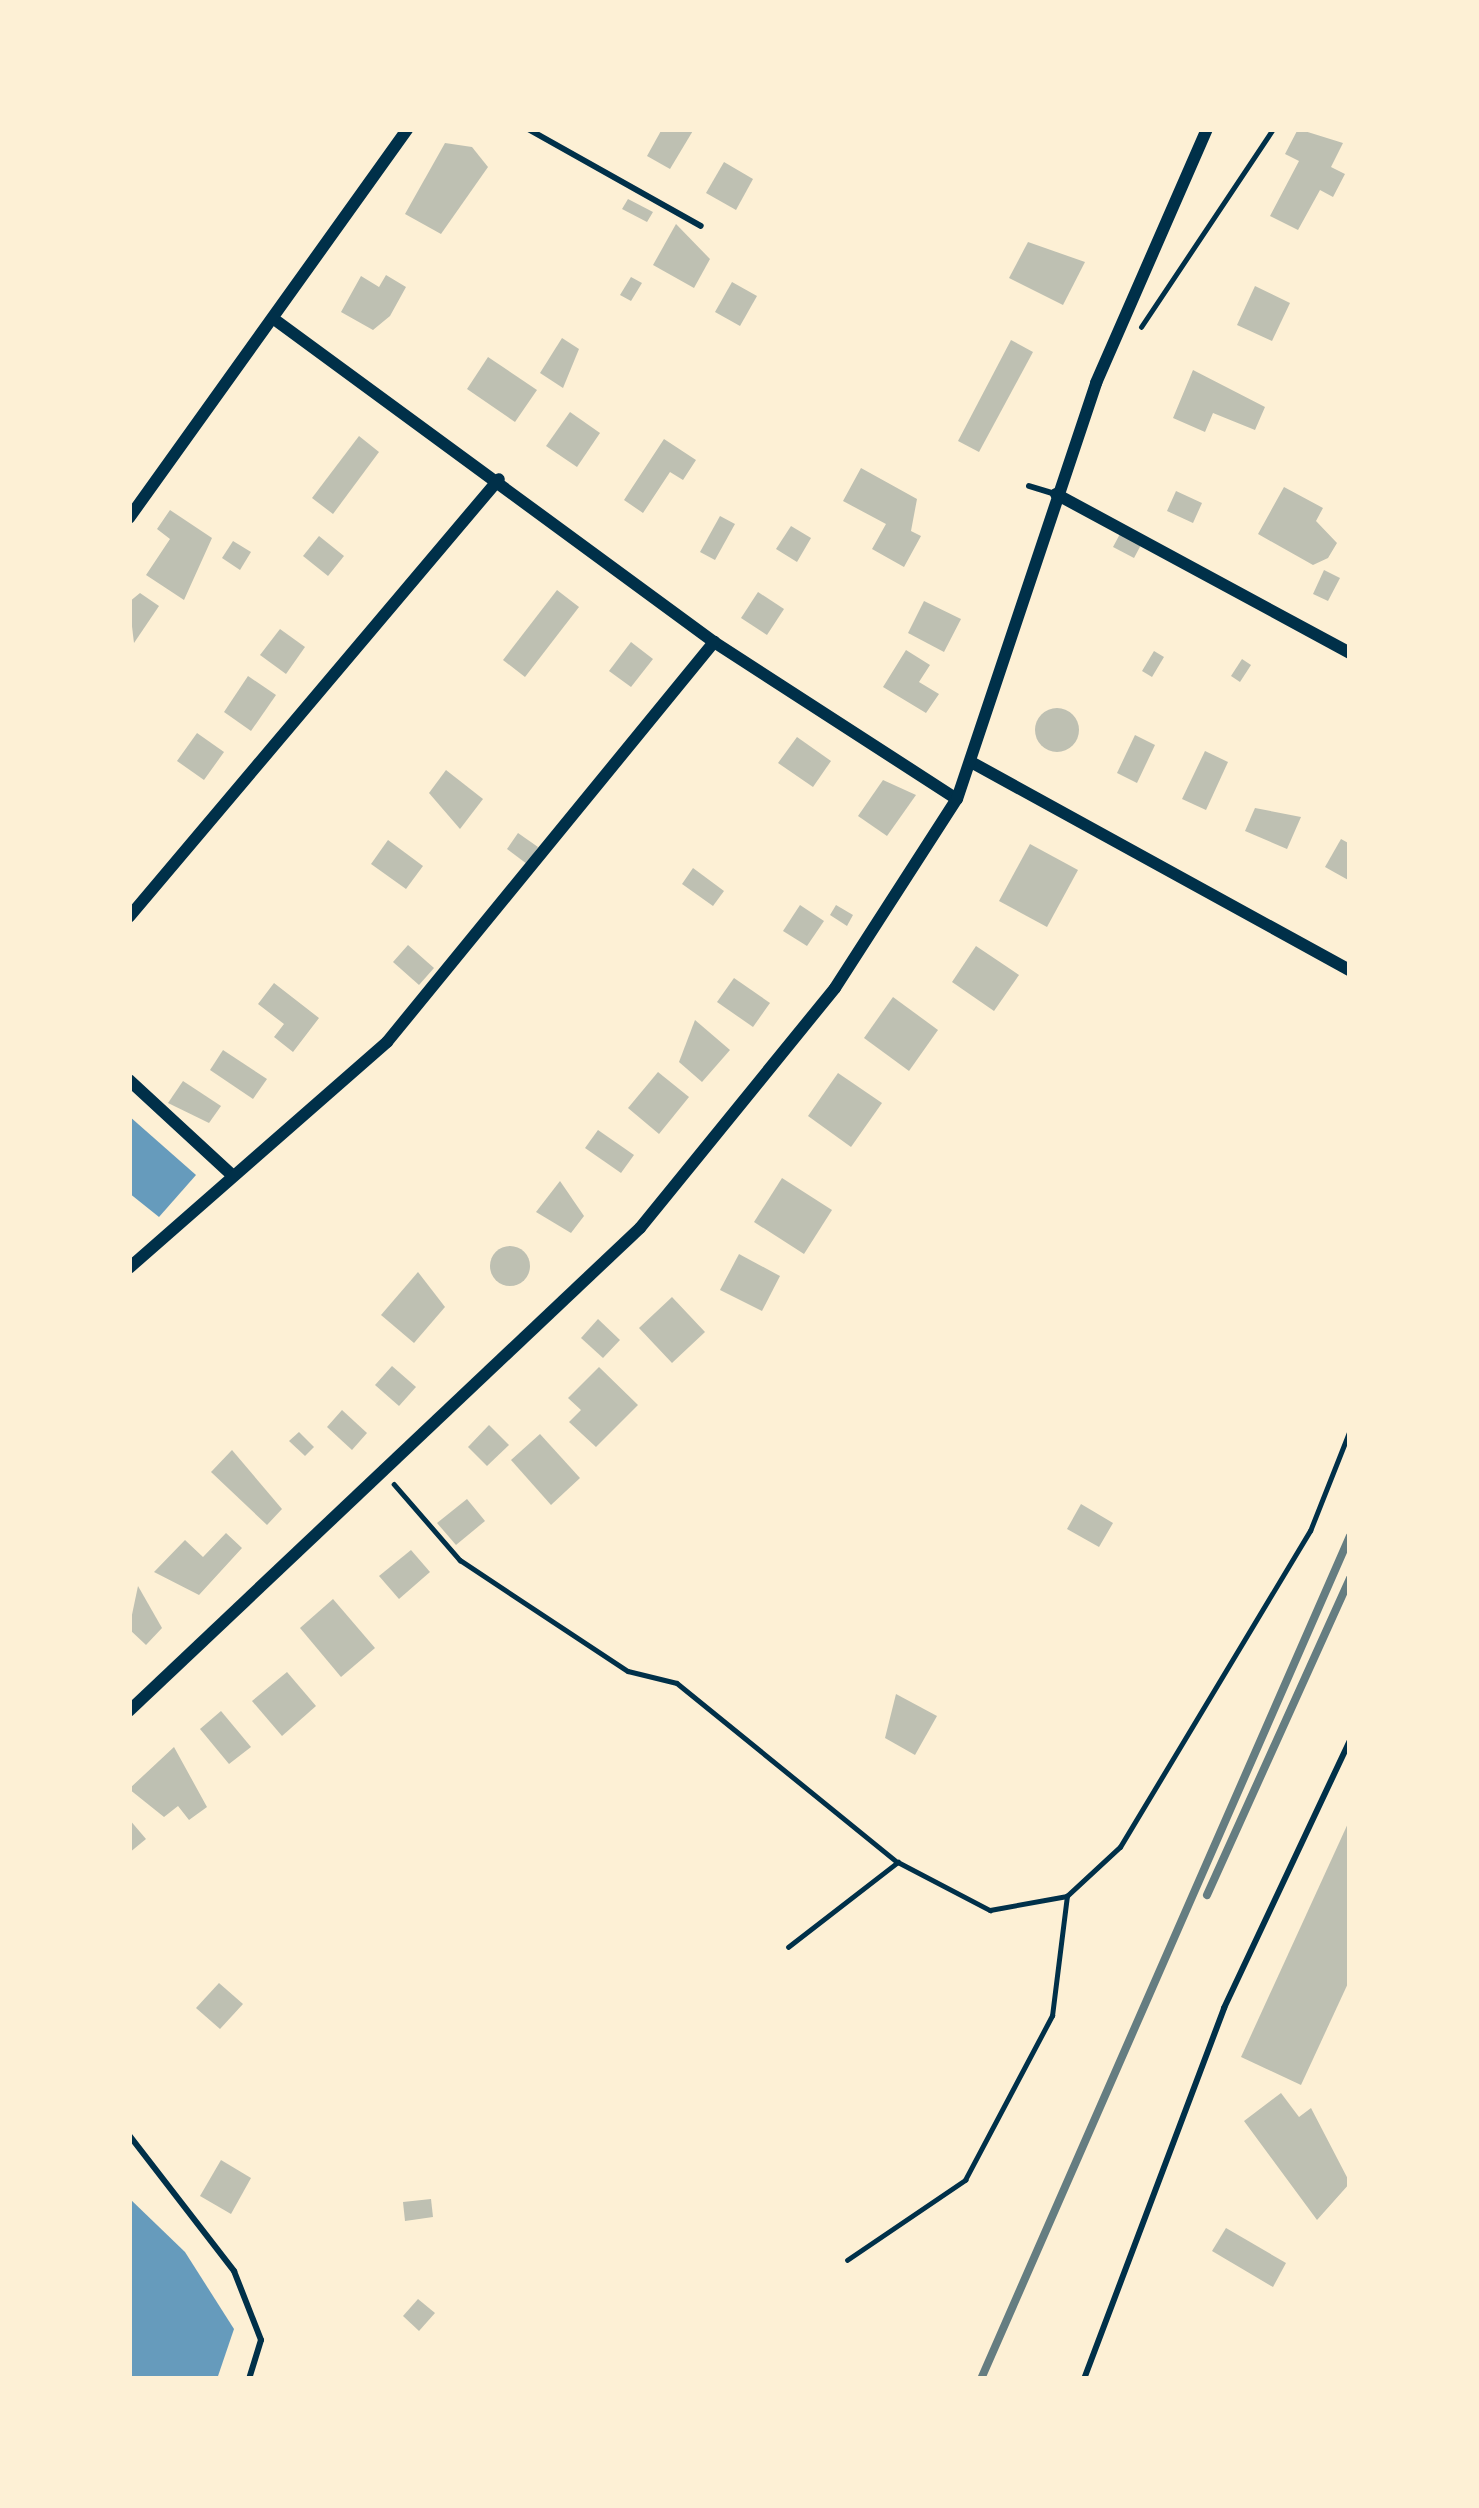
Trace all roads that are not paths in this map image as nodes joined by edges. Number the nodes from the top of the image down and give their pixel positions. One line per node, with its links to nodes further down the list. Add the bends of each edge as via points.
1 (406, 129): 5 (street)
2 (528, 129): 4 (lane)
3 (1207, 129): 8 (street)
4 (701, 226)
5 (278, 322): 6 (street); 9 (street)
6 (499, 479): 10 (street); 14 (street)
7 (1029, 486): 8 (lane)
8 (1056, 494): 11 (street); 12 (street)
9 (129, 518)
10 (714, 642): 13 (street); 17 (street, via 387,1042)
11 (1350, 653)
12 (971, 763): 13 (street); 15 (street)
13 (957, 799): 19 (street, via 740,1113 640,1228)
14 (129, 917)
15 (1350, 970)
16 (129, 1079): 17 (street)
17 (231, 1174): 18 (street)
18 (129, 1268)
19 (129, 1711)
20 (1350, 1740): 23 (lane, via 1224,2008)
21 (132, 2136): 22 (lane, via 234,2271 261,2340)
22 (249, 2379)
23 (1084, 2379)

